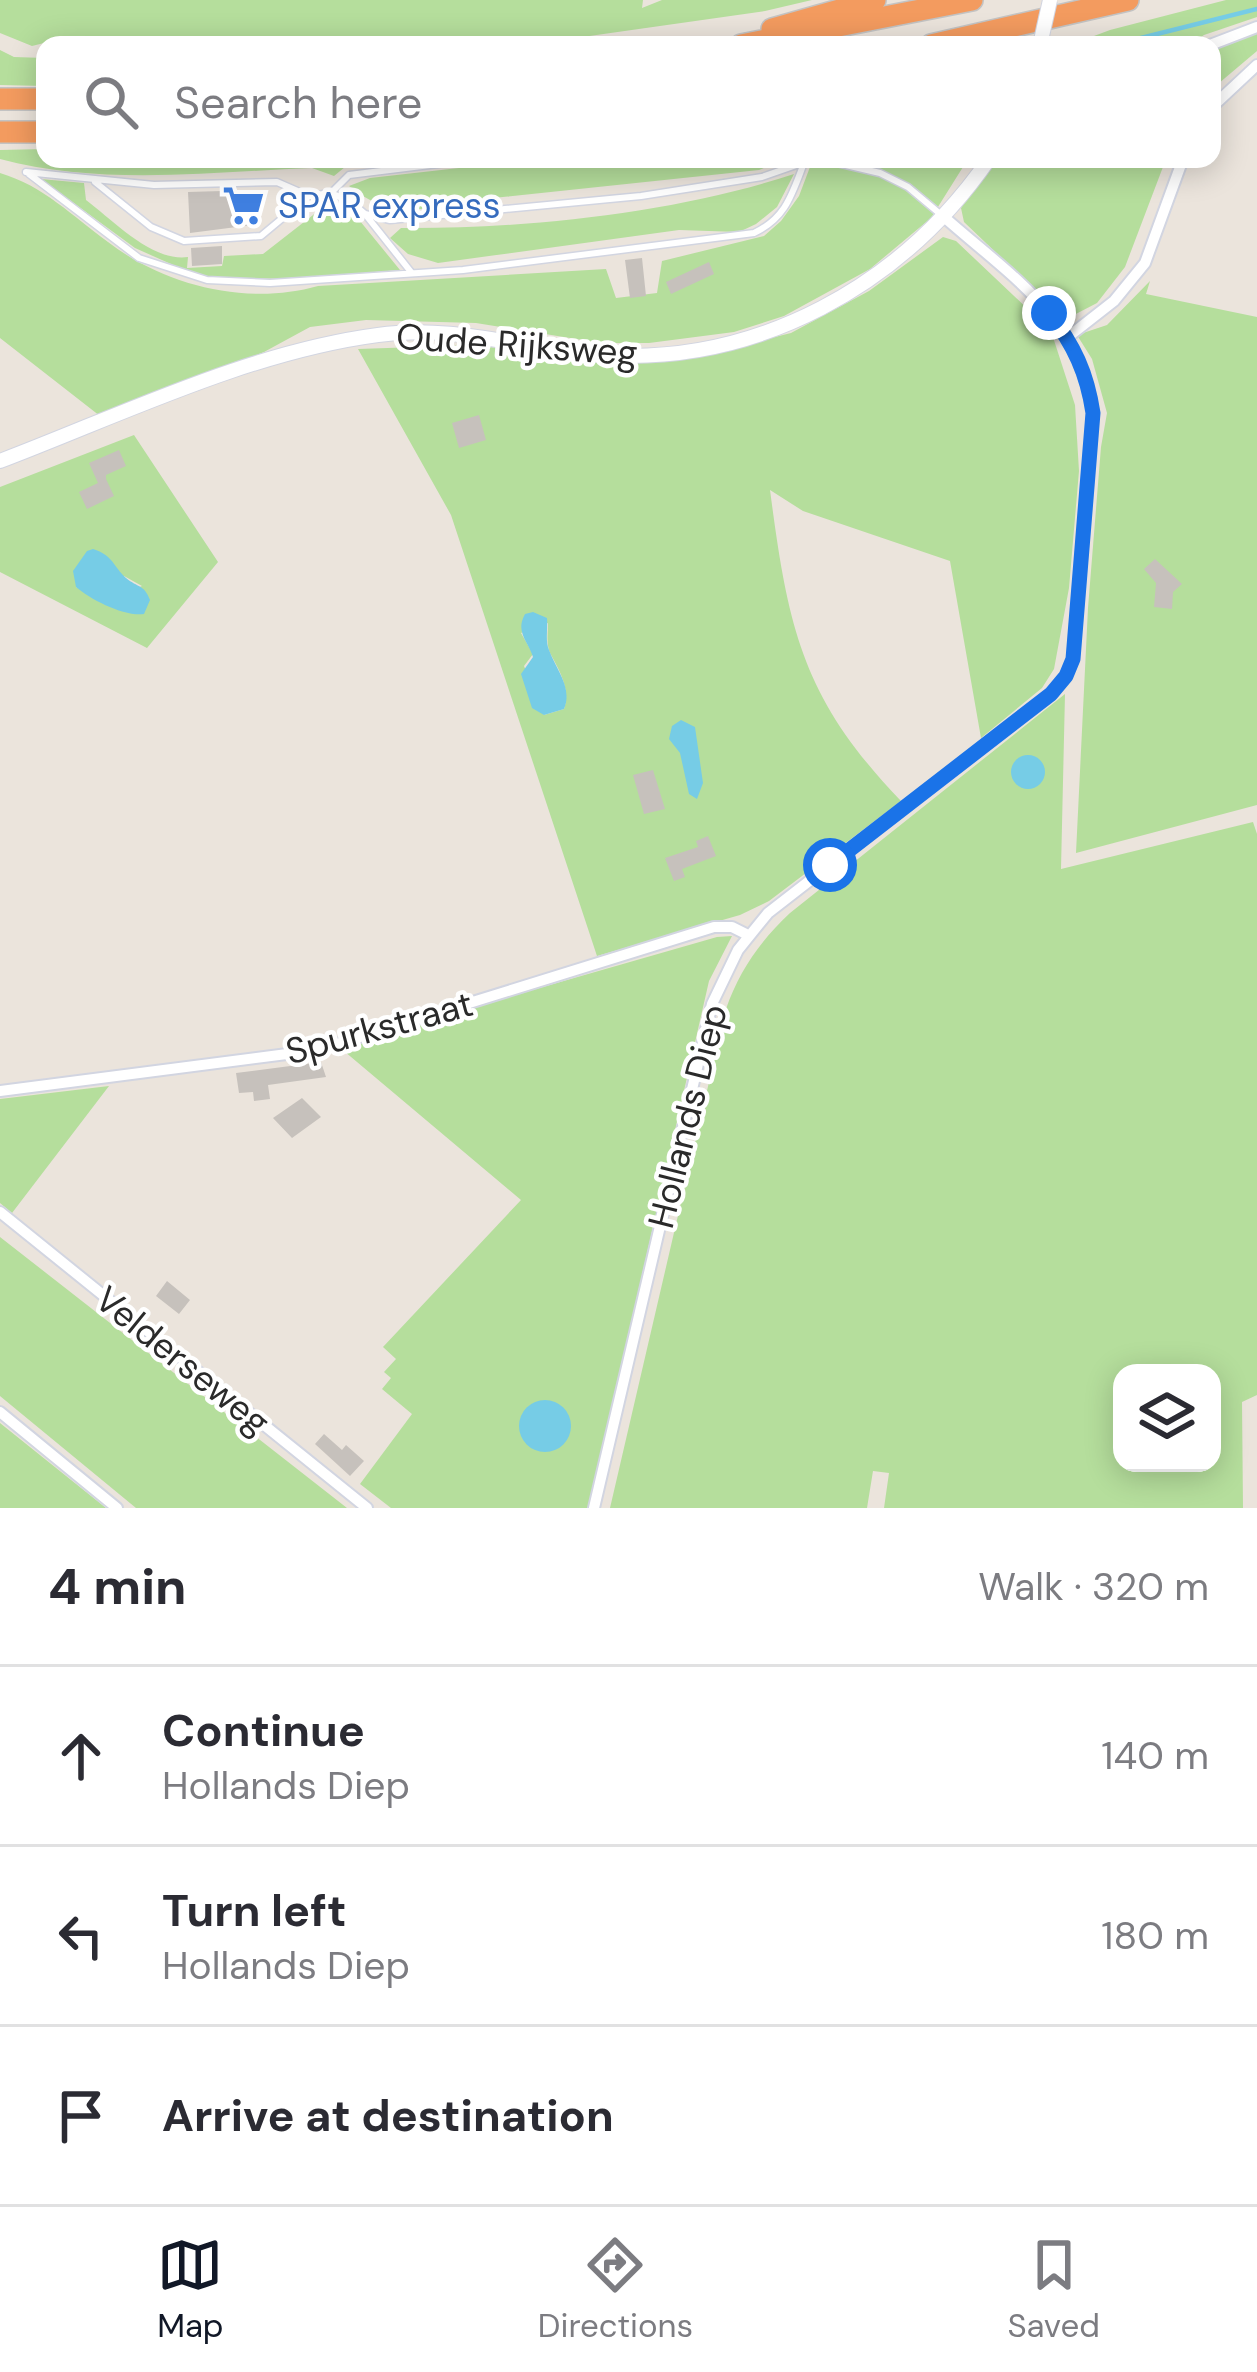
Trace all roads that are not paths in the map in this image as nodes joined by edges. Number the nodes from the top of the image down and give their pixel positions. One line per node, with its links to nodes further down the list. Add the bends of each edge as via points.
1 (875, 0): 6 (highway)
2 (972, 0): 7 (highway)
3 (1050, 0): 9 (street, bridge)
4 (1128, 0): 8 (highway)
5 (1257, 27): 10 (street)
6 (758, 36)
7 (784, 36)
8 (971, 36)
9 (1042, 36)
10 (1221, 41)
11 (1257, 65): 14 (street)
12 (0, 99): 13 (highway)
13 (36, 99)
14 (1221, 99)
15 (0, 131): 16 (highway)
16 (36, 131)
17 (406, 168): 24 (lane, via 350,175)
18 (785, 168): 26 (lane, via 619,198 390,220)
19 (802, 168): 28 (lane, via 785,212 754,232)
20 (861, 168): 27 (lane, via 908,187)
21 (982, 168): 27 (street, Oude Rijksweg)
22 (1180, 168): 29 (street, via 1145,263)
23 (92, 180): 25 (lane, via 278,182); 25 (lane, via 184,242 261,236); 28 (lane, via 26,172 116,243 181,275 270,283)
24 (331, 193): 25 (lane); 26 (lane)
25 (309, 196)
26 (365, 214): 28 (lane)
27 (944, 217): 29 (street, Hollands Diep); 30 (street, Oude Rijksweg, via 868,282 742,340 602,355 456,332 378,334 276,356)
28 (413, 273)
29 (1068, 337): 31 (street, Hollands Diep, via 1093,413 1066,676)
30 (0, 461)
31 (748, 935): 32 (street, Spurkstraat, via 714,927 318,1050); 37 (street, Hollands Diep, via 712,1004)
32 (0, 1091)
33 (0, 1212): 36 (street, Velderseweg)
34 (0, 1412): 35 (street)
35 (118, 1508)
36 (367, 1508)
37 (594, 1508)

